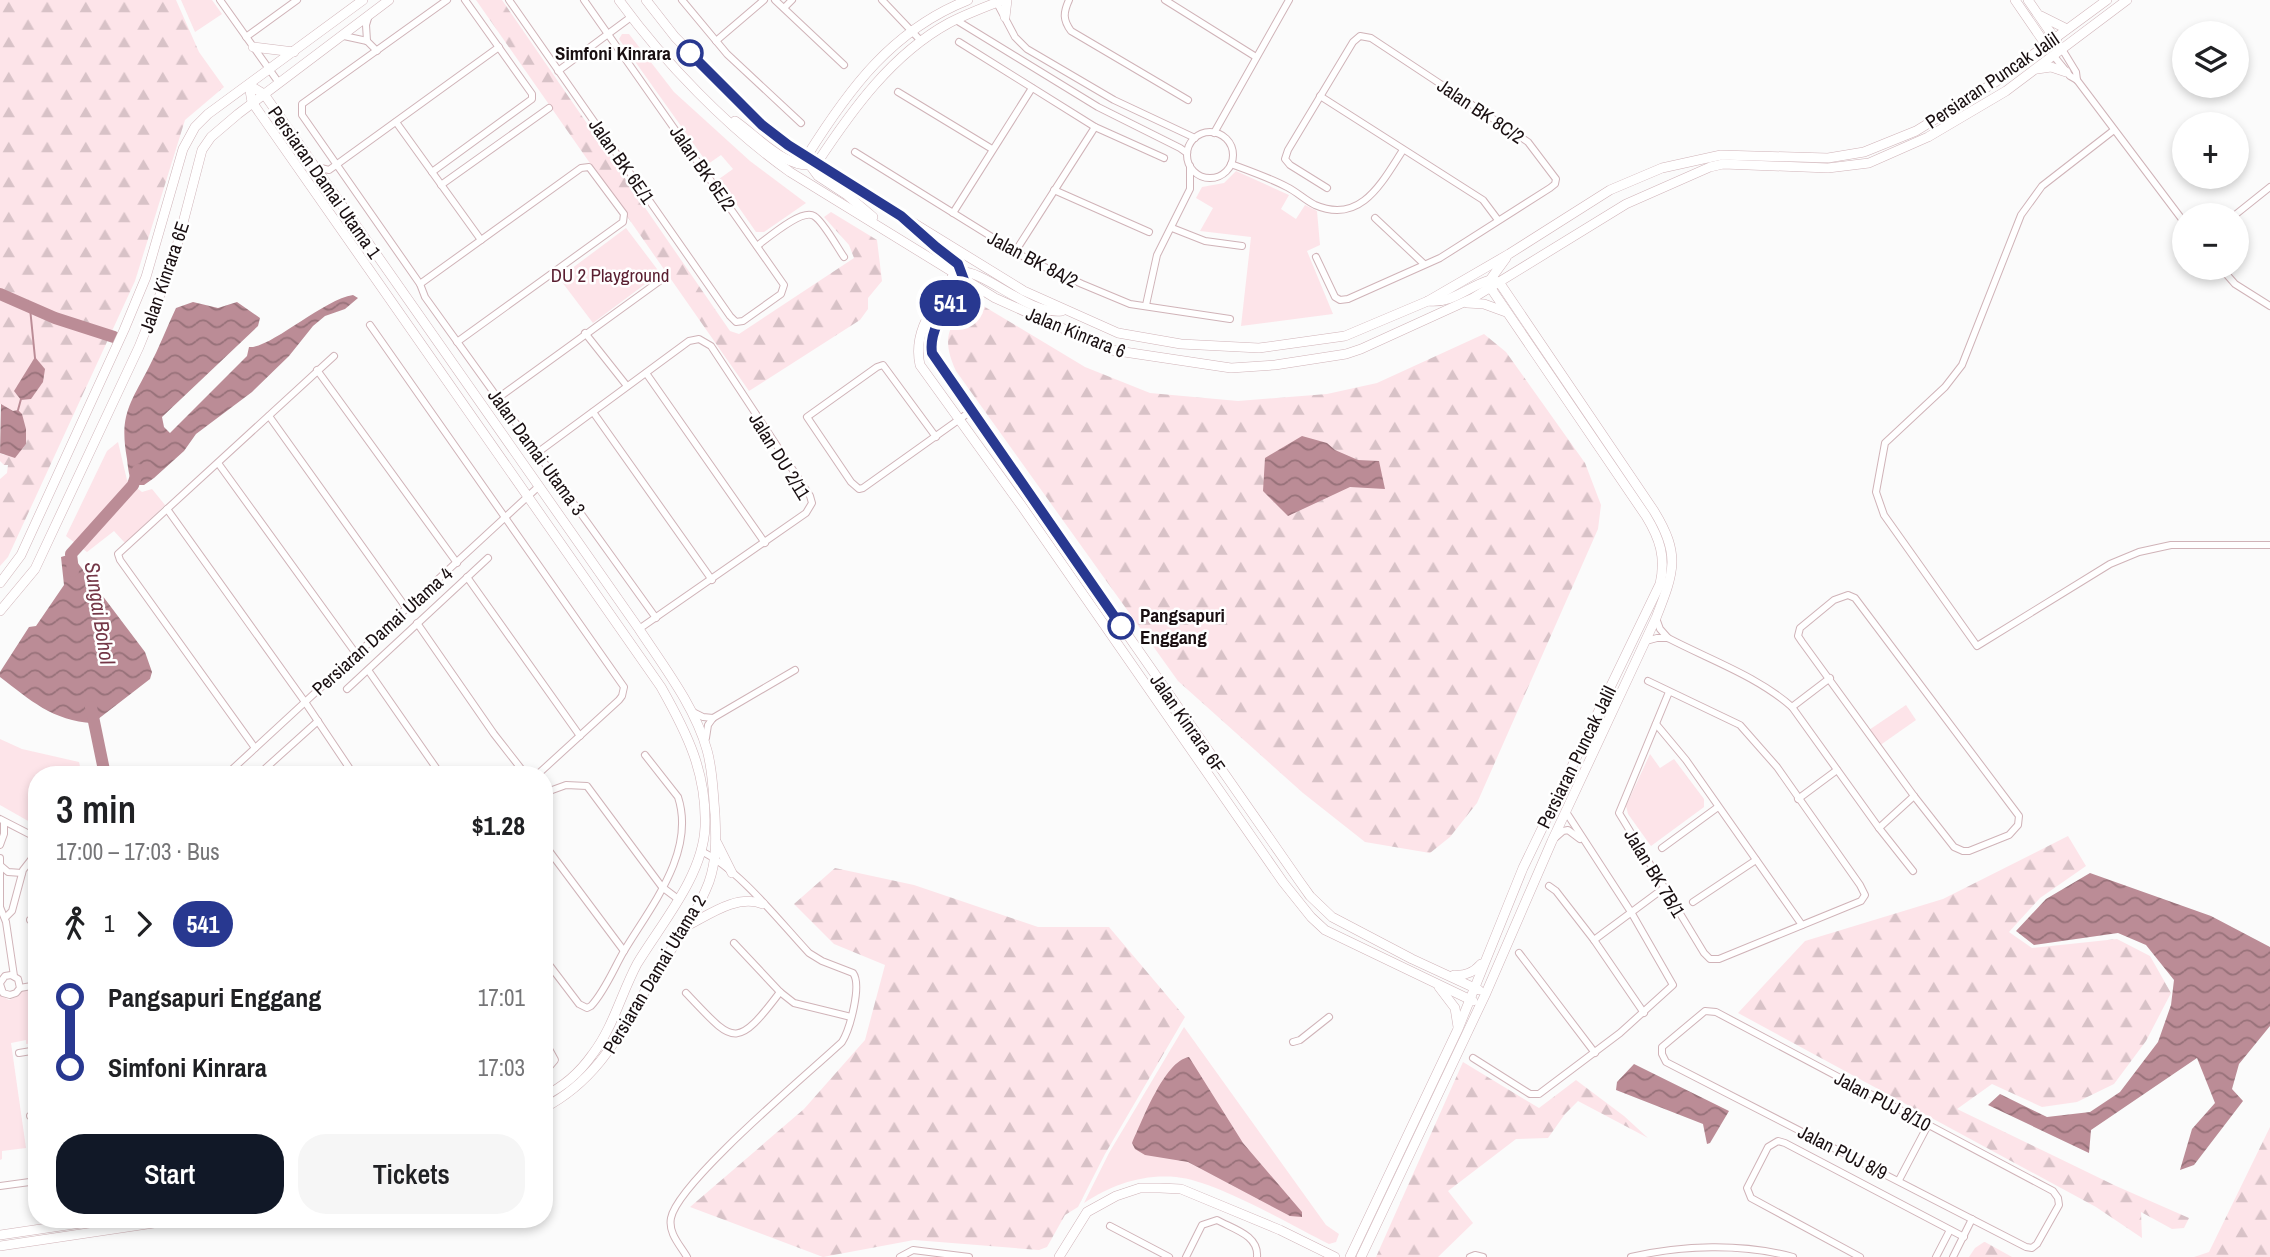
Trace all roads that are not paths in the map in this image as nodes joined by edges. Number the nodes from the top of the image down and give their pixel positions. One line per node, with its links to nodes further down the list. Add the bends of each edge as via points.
1 (220, 0): 35 (street)
2 (297, 0): 35 (street)
3 (363, 0): 46 (main road, Jalan Kinrara 6E)
4 (389, 0): 27 (main road, Jalan Kinrara 6E)
5 (447, 0): 45 (street)
6 (465, 0): 43 (street)
7 (509, 0): 52 (street, Jalan BK 6E/1)
8 (584, 0): 33 (street, Jalan BK 6E/2)
9 (619, 0): 28 (main road, Jalan Kinrara 6)
10 (646, 0): 75 (main road, Jalan Kinrara 6, via 738,103)
11 (682, 0): 38 (street)
12 (764, 0): 38 (street)
13 (775, 0): 25 (street)
14 (792, 0): 25 (street)
15 (882, 0): 31 (street)
16 (968, 0): 31 (main road)
17 (1069, 0): 61 (street, via 1064,22 1071,31)
18 (1165, 0): 48 (street)
19 (1290, 0): 48 (street)
20 (2015, 0): 41 (main road)
21 (2028, 0): 26 (main road)
22 (2107, 0): 32 (main road, Persiaran Puncak Jalil)
23 (2127, 0): 44 (main road, Persiaran Puncak Jalil)
24 (1001, 1): 29 (main road); 30 (main road)
25 (784, 8): 49 (street)
26 (2037, 13): 32 (main road); 36 (main road)
27 (369, 15): 34 (main road, Jalan Kinrara 6E); 37 (street)
28 (631, 16): 33 (street); 64 (main road, Jalan Kinrara 6)
29 (1005, 17): 73 (street, via 1027,49 1114,100)
30 (956, 20): 39 (main road); 80 (street, via 1098,107)
31 (912, 29): 39 (street); 74 (main road, via 875,61)
32 (2067, 29): 36 (main road, Persiaran Puncak Jalil)
33 (608, 33): 52 (street); 106 (street, Jalan BK 6E/2)
34 (342, 36): 37 (street); 55 (main road, Jalan Kinrara 6E)
35 (246, 37): 42 (street)
36 (2055, 38): 41 (main road, Persiaran Puncak Jalil); 44 (main road)
37 (368, 41): 45 (street)
38 (716, 41): 69 (street)
39 (920, 41): 76 (main road, via 885,72)
40 (959, 42): 57 (street)
41 (2046, 44): 47 (main road); 109 (main road, Persiaran Puncak Jalil, via 1916,131 1864,152 1828,158 1720,155 1662,168 1610,190)
42 (253, 47): 46 (main road); 50 (street)
43 (499, 47): 68 (street); 87 (street, via 533,94 532,99)
44 (2062, 49): 47 (main road, Persiaran Puncak Jalil); 54 (street)
45 (377, 51): 84 (street, Jalan Damai Utama 3, via 302,104 302,115)
46 (294, 52): 50 (main road, Jalan Kinrara 6E)
47 (2053, 55): 51 (main road, Persiaran Puncak Jalil); 53 (street)
48 (1256, 57): 72 (street)
49 (844, 65)
50 (270, 70): 55 (street); 56 (main road, Jalan Kinrara 6E)
51 (2034, 70): 53 (main road, via 2051,67); 114 (main road, Persiaran Puncak Jalil, via 1928,137 1869,163 1828,168 1723,164 1689,174 1626,204)
52 (558, 71): 131 (street, Jalan BK 6E/1)
53 (2066, 72): 54 (street)
54 (2077, 80): 71 (street)
55 (279, 83): 59 (main road, Jalan Kinrara 6E); 65 (main road)
56 (249, 85): 59 (main road, Persiaran Damai Utama 1); 62 (main road, Persiaran Damai Utama 1); 159 (main road, Jalan Kinrara 6E, via 208,114 183,149 146,277 124,330 21,555)
57 (1032, 88): 70 (street); 77 (street)
58 (898, 92): 77 (street)
59 (264, 94): 62 (main road, Jalan Kinrara 6E); 65 (main road, Persiaran Damai Utama 1)
60 (1320, 96): 78 (street); 92 (street, Jalan BK 8C/2, via 1285,159); 101 (street, Jalan BK 8C/2, via 1353,42 1360,36 1371,38 1528,142 1556,179 1555,184)
61 (1188, 100)
62 (252, 102): 66 (main road, Jalan Kinrara 6E); 67 (main road, Persiaran Damai Utama 1)
63 (549, 108): 90 (street)
64 (717, 110): 82 (main road, via 792,162); 103 (main road, Jalan Kinrara 6, via 758,149)
65 (276, 112): 85 (main road, Persiaran Damai Utama 1)
66 (238, 114): 67 (main road); 161 (main road, Jalan Kinrara 6E, via 202,150 172,265 144,337 35,569)
67 (263, 117): 148 (main road, Persiaran Damai Utama 1)
68 (396, 122): 84 (street); 87 (street)
69 (801, 123)
70 (1095, 127): 81 (street); 95 (street)
71 (2113, 130): 97 (street); 152 (street, via 2042,186 2021,215 1962,365 1885,443 1876,492 1884,515 1977,646 2110,564 2139,552 2171,545)
72 (1214, 133): 73 (street); 83 (street, via 1230,144)
73 (1195, 138): 80 (street)
74 (816, 142): 75 (main road); 82 (main road)
75 (788, 145): 82 (main road, Jalan Kinrara 6)
76 (828, 148): 82 (main road); 88 (main road)
77 (992, 149): 98 (street)
78 (1403, 150): 83 (street, via 1373,194 1342,210 1314,204 1288,187); 101 (street, via 1483,200)
79 (855, 152): 98 (street, Jalan BK 8A/2)
80 (1187, 153): 86 (street)
81 (1164, 158)
82 (811, 161): 88 (main road, Jalan Kinrara 6); 103 (main road, via 818,176 847,194)
83 (1231, 164): 89 (street, via 1218,177)
84 (337, 165): 85 (street, via 329,170); 94 (street, via 330,177); 119 (street, Jalan Damai Utama 3)
85 (314, 166): 94 (main road, Persiaran Damai Utama 1)
86 (1190, 166): 89 (street); 93 (street)
87 (432, 172): 90 (street)
88 (833, 174): 99 (main road, Jalan Kinrara 6)
89 (1205, 178): 93 (street)
90 (441, 185): 105 (street)
91 (2270, 187): 96 (street)
92 (1327, 188)
93 (1190, 189): 102 (street)
94 (330, 190): 147 (main road, Persiaran Damai Utama 1)
95 (1054, 190): 104 (street); 108 (street)
96 (2249, 204)
97 (2172, 206)
98 (953, 213): 108 (street, Jalan BK 8A/2)
99 (901, 216): 115 (main road, via 958,264); 128 (main road, Jalan Kinrara 6)
100 (1375, 218): 112 (street)
101 (1498, 220): 112 (street, Jalan BK 8C/2)
102 (1172, 228): 107 (street, via 1205,241); 126 (street, via 1157,255)
103 (890, 232): 113 (main road, Jalan Kinrara 6)
104 (1149, 232)
105 (481, 240): 119 (street); 134 (street, via 582,168 589,167 624,214 623,222)
106 (757, 246): 110 (street, via 809,214 818,219); 131 (street, Jalan BK 6E/2, via 785,288)
107 (1242, 246)
108 (1015, 252): 126 (street, Jalan BK 8A/2, via 1082,285 1130,304)
109 (1509, 254): 118 (main road, Persiaran Puncak Jalil); 124 (main road, Jalan Kinrara 6)
110 (844, 257)
111 (1316, 257): 112 (street, Jalan BK 8C/2, via 1340,300)
112 (1424, 264)
113 (941, 265): 115 (main road, Jalan Kinrara 6); 121 (main road)
114 (1512, 274): 118 (main road, Persiaran Puncak Jalil); 122 (main road)
115 (961, 275): 120 (main road, Jalan Kinrara 6); 121 (main road, Jalan Kinrara 6F); 123 (main road, Jalan Kinrara 6F); 128 (main road, via 973,273 1037,307)
116 (665, 276): 133 (street)
117 (2232, 280): 127 (street)
118 (1493, 283): 122 (main road, Persiaran Puncak Jalil); 124 (main road, via 1439,302); 125 (main road, Jalan Kinrara 6); 129 (main road, Persiaran Puncak Jalil)
119 (420, 284): 134 (street, Jalan Damai Utama 3)
120 (984, 292): 123 (main road, via 970,290); 125 (main road, Jalan Kinrara 6, via 1111,350 1231,368 1346,354)
121 (942, 294): 143 (main road, Jalan Kinrara 6F, via 921,328 917,352 920,365)
122 (1508, 298): 163 (main road, Persiaran Puncak Jalil, via 1666,531 1672,567)
123 (952, 300): 140 (main road, Jalan Kinrara 6F, via 931,344 938,363)
124 (1428, 300): 128 (main road, Jalan Kinrara 6, via 1345,336 1259,348 1181,344 1118,333)
125 (1463, 303): 129 (main road)
126 (1146, 305): 130 (street, Jalan BK 8A/2)
127 (2270, 306)
128 (1065, 311)
129 (1506, 312): 199 (main road, Persiaran Puncak Jalil, via 1646,516 1663,554 1660,584)
130 (1230, 319)
131 (736, 322)
132 (370, 325): 150 (street)
133 (585, 332): 138 (street); 139 (street)
134 (457, 342): 139 (street, Jalan Damai Utama 3)
135 (334, 356): 136 (street)
136 (317, 370): 142 (street); 155 (street)
137 (646, 373): 138 (street); 151 (street); 151 (street, Jalan DU 2/11, via 690,341 699,339 711,346 812,503 806,513)
138 (627, 386): 141 (street)
139 (498, 398): 145 (street, Jalan Damai Utama 3)
140 (971, 411): 143 (street); 154 (main road, Jalan Kinrara 6F)
141 (593, 412): 145 (street); 158 (street)
142 (269, 416): 146 (street); 160 (street)
143 (959, 420): 144 (street); 156 (main road, Jalan Kinrara 6F)
144 (936, 438): 144 (street, via 859,489 807,417 883,365)
145 (537, 453): 162 (street, Jalan Damai Utama 3)
146 (218, 463): 149 (street); 168 (street)
147 (538, 487): 148 (street, Persiaran Damai Utama 4); 165 (main road, Persiaran Damai Utama 2)
148 (527, 498): 150 (street, Persiaran Damai Utama 4); 209 (main road, Persiaran Damai Utama 2, via 661,687 684,727 702,789 705,828)
149 (167, 509): 175 (street); 185 (street, via 118,554 120,560)
150 (506, 518): 155 (street, Persiaran Damai Utama 4); 183 (street, via 624,687 622,696)
151 (765, 544): 158 (street, Jalan DU 2/11)
152 (2270, 545)
153 (488, 558): 157 (street)
154 (1077, 562): 156 (main road); 178 (main road, Jalan Kinrara 6F)
155 (457, 563): 160 (street, Persiaran Damai Utama 4)
156 (1066, 570): 180 (main road, Jalan Kinrara 6F)
157 (467, 577): 164 (street); 183 (street)
158 (712, 580): 162 (street, Jalan DU 2/11)
159 (0, 583)
160 (407, 609): 168 (street, Persiaran Damai Utama 4)
161 (0, 611)
162 (656, 618): 165 (street, Jalan DU 2/11)
163 (1656, 618): 166 (street); 167 (main road, Persiaran Puncak Jalil)
164 (417, 623): 169 (street); 191 (street)
165 (639, 629): 177 (main road, Persiaran Damai Utama 2)
166 (1668, 638): 167 (street); 176 (street, via 1760,683)
167 (1644, 642): 198 (main road, Persiaran Puncak Jalil)
168 (357, 655): 175 (street, Persiaran Damai Utama 4)
169 (368, 670): 173 (street); 190 (street)
170 (795, 670): 179 (street)
171 (1830, 678): 176 (street); 195 (street); 195 (street, via 1798,636 1814,614 1848,595 1855,598 2019,816 2018,825 2009,835 1962,851)
172 (1648, 681): 174 (street)
173 (346, 689)
174 (1669, 692): 182 (street, Jalan BK 7B/1); 196 (street, via 1740,725)
175 (305, 702): 181 (street); 185 (street, Persiaran Damai Utama 4)
176 (1792, 707): 193 (street)
177 (688, 709): 179 (street); 184 (main road, Persiaran Damai Utama 2)
178 (1180, 712): 180 (street); 200 (main road, Jalan Kinrara 6F)
179 (713, 718): 184 (street)
180 (1169, 719): 202 (main road, Jalan Kinrara 6F)
181 (318, 721): 188 (street); 189 (street)
182 (1656, 724): 197 (street); 222 (street, Jalan BK 7B/1, via 1619,813)
183 (580, 736): 192 (street)
184 (706, 747): 205 (main road, Persiaran Damai Utama 2)
185 (255, 748): 187 (street, Persiaran Damai Utama 4)
186 (645, 755): 221 (street, via 678,797 681,810 676,859)
187 (236, 766)
188 (268, 766)
189 (347, 766)
190 (435, 766)
191 (519, 766)
192 (547, 766)
193 (1837, 770): 196 (street); 203 (street)
194 (553, 790): 221 (street, via 587,786)
195 (1914, 796): 203 (street)
196 (1798, 799): 228 (street, via 1865,895 1861,901)
197 (1718, 807): 208 (street); 214 (street)
198 (1566, 812): 199 (main road); 206 (main road, Persiaran Puncak Jalil); 210 (street)
199 (1547, 817): 234 (main road, Persiaran Puncak Jalil)
200 (1255, 818): 202 (main road); 236 (main road, Jalan Kinrara 6F, via 1310,896 1332,917)
201 (2, 821): 204 (street); 207 (street)
202 (1244, 826): 239 (main road, Jalan Kinrara 6F, via 1311,918 1325,930)
203 (1878, 828): 217 (street)
204 (28, 834)
205 (716, 841): 213 (main road, Persiaran Damai Utama 2); 219 (main road)
206 (1552, 841): 210 (street, via 1568,830); 245 (main road, Persiaran Puncak Jalil)
207 (0, 845)
208 (1662, 848)
209 (701, 851): 213 (street); 223 (main road, Persiaran Damai Utama 2)
210 (1591, 851): 226 (street)
211 (553, 856): 232 (street)
212 (0, 858): 216 (street)
213 (716, 858): 219 (street); 229 (main road, Persiaran Damai Utama 2)
214 (1756, 860): 224 (street); 228 (street)
215 (28, 865): 218 (street)
216 (1, 866): 218 (street); 227 (street)
217 (1913, 871)
218 (22, 873): 227 (street, via 12,911)
219 (732, 873): 225 (street)
220 (1549, 886): 230 (street)
221 (662, 887): 223 (street); 232 (street)
222 (1664, 888): 226 (street); 228 (street, Jalan BK 7B/1, via 1710,959)
223 (680, 896): 258 (main road, Persiaran Damai Utama 2, via 637,965 592,1055)
224 (1693, 902)
225 (763, 904): 229 (main road, via 736,902); 250 (street, via 809,953 855,975)
226 (1631, 912): 230 (street); 249 (street, via 1673,982)
227 (5, 918): 237 (street)
228 (1802, 925)
229 (687, 926): 259 (main road, Persiaran Damai Utama 2, via 597,1068)
230 (1594, 940): 249 (street)
231 (734, 943): 243 (street)
232 (624, 951): 235 (street, via 594,1004 587,1008)
233 (1519, 953): 256 (street)
234 (1485, 960): 236 (main road, via 1467,974); 241 (main road, Persiaran Puncak Jalil)
235 (553, 970)
236 (1445, 974): 241 (main road, Jalan Kinrara 6F)
237 (14, 976): 238 (street, via 5,976); 242 (street)
238 (0, 984): 242 (street, via 3,993 10,995)
239 (1437, 985): 246 (main road, Jalan Kinrara 6F); 252 (main road, via 1455,1008)
240 (28, 987): 242 (street)
241 (1475, 987): 245 (main road, Jalan Kinrara 6F); 246 (main road, Persiaran Puncak Jalil)
242 (20, 988)
243 (780, 992): 244 (street, via 759,1021 737,1034 723,1031); 250 (street, via 794,1003)
244 (687, 993)
245 (1486, 993): 247 (main road, Persiaran Puncak Jalil)
246 (1470, 999): 247 (main road, Jalan Kinrara 6F); 252 (main road, Persiaran Puncak Jalil)
247 (1481, 1004): 282 (main road, Persiaran Puncak Jalil)
248 (1704, 1011): 260 (street, Jalan PUJ 8/10, via 1716,1012); 261 (street, Jalan PUJ 8/9, via 1662,1047 1666,1062)
249 (1644, 1013): 256 (street)
250 (851, 1017): 273 (street, via 842,1042 680,1199 670,1225)
251 (1329, 1017): 253 (street)
252 (1458, 1029): 281 (main road, Persiaran Puncak Jalil)
253 (1293, 1042)
254 (28, 1051): 255 (street)
255 (19, 1052)
256 (1595, 1053): 257 (street, via 1536,1094)
257 (1473, 1058)
258 (553, 1092)
259 (553, 1102)
260 (1928, 1125): 261 (street); 264 (street, Jalan PUJ 8/10, via 2053,1191)
261 (1899, 1181): 265 (street, Jalan PUJ 8/9)
262 (28, 1182): 263 (street)
263 (0, 1186)
264 (2058, 1198): 265 (street, Jalan PUJ 8/9, via 2059,1205 2032,1248)
265 (1972, 1219): 271 (street)
266 (1110, 1226): 277 (street)
267 (47, 1228): 270 (main road)
268 (120, 1228): 272 (main road)
269 (1950, 1230): 271 (street); 287 (street, via 1778,1141 1768,1147 1747,1188 1751,1198); 288 (street)
270 (0, 1235)
271 (1964, 1237): 289 (street)
272 (0, 1246)
273 (687, 1257)
274 (900, 1257): 275 (street, via 913,1250)
275 (969, 1257)
276 (1059, 1257): 280 (main road, via 1087,1212 1140,1188 1181,1189)
277 (1169, 1257)
278 (1186, 1257): 279 (street, via 1202,1225 1217,1220 1251,1238 1258,1248)
279 (1257, 1257)
280 (1335, 1257)
281 (1350, 1257)
282 (1361, 1257)
283 (1470, 1257): 284 (street)
284 (1483, 1257)
285 (1631, 1257): 286 (street, via 1728,1248 1769,1250)
286 (1793, 1257)
287 (1860, 1257)
288 (1936, 1257)
289 (1954, 1257)

